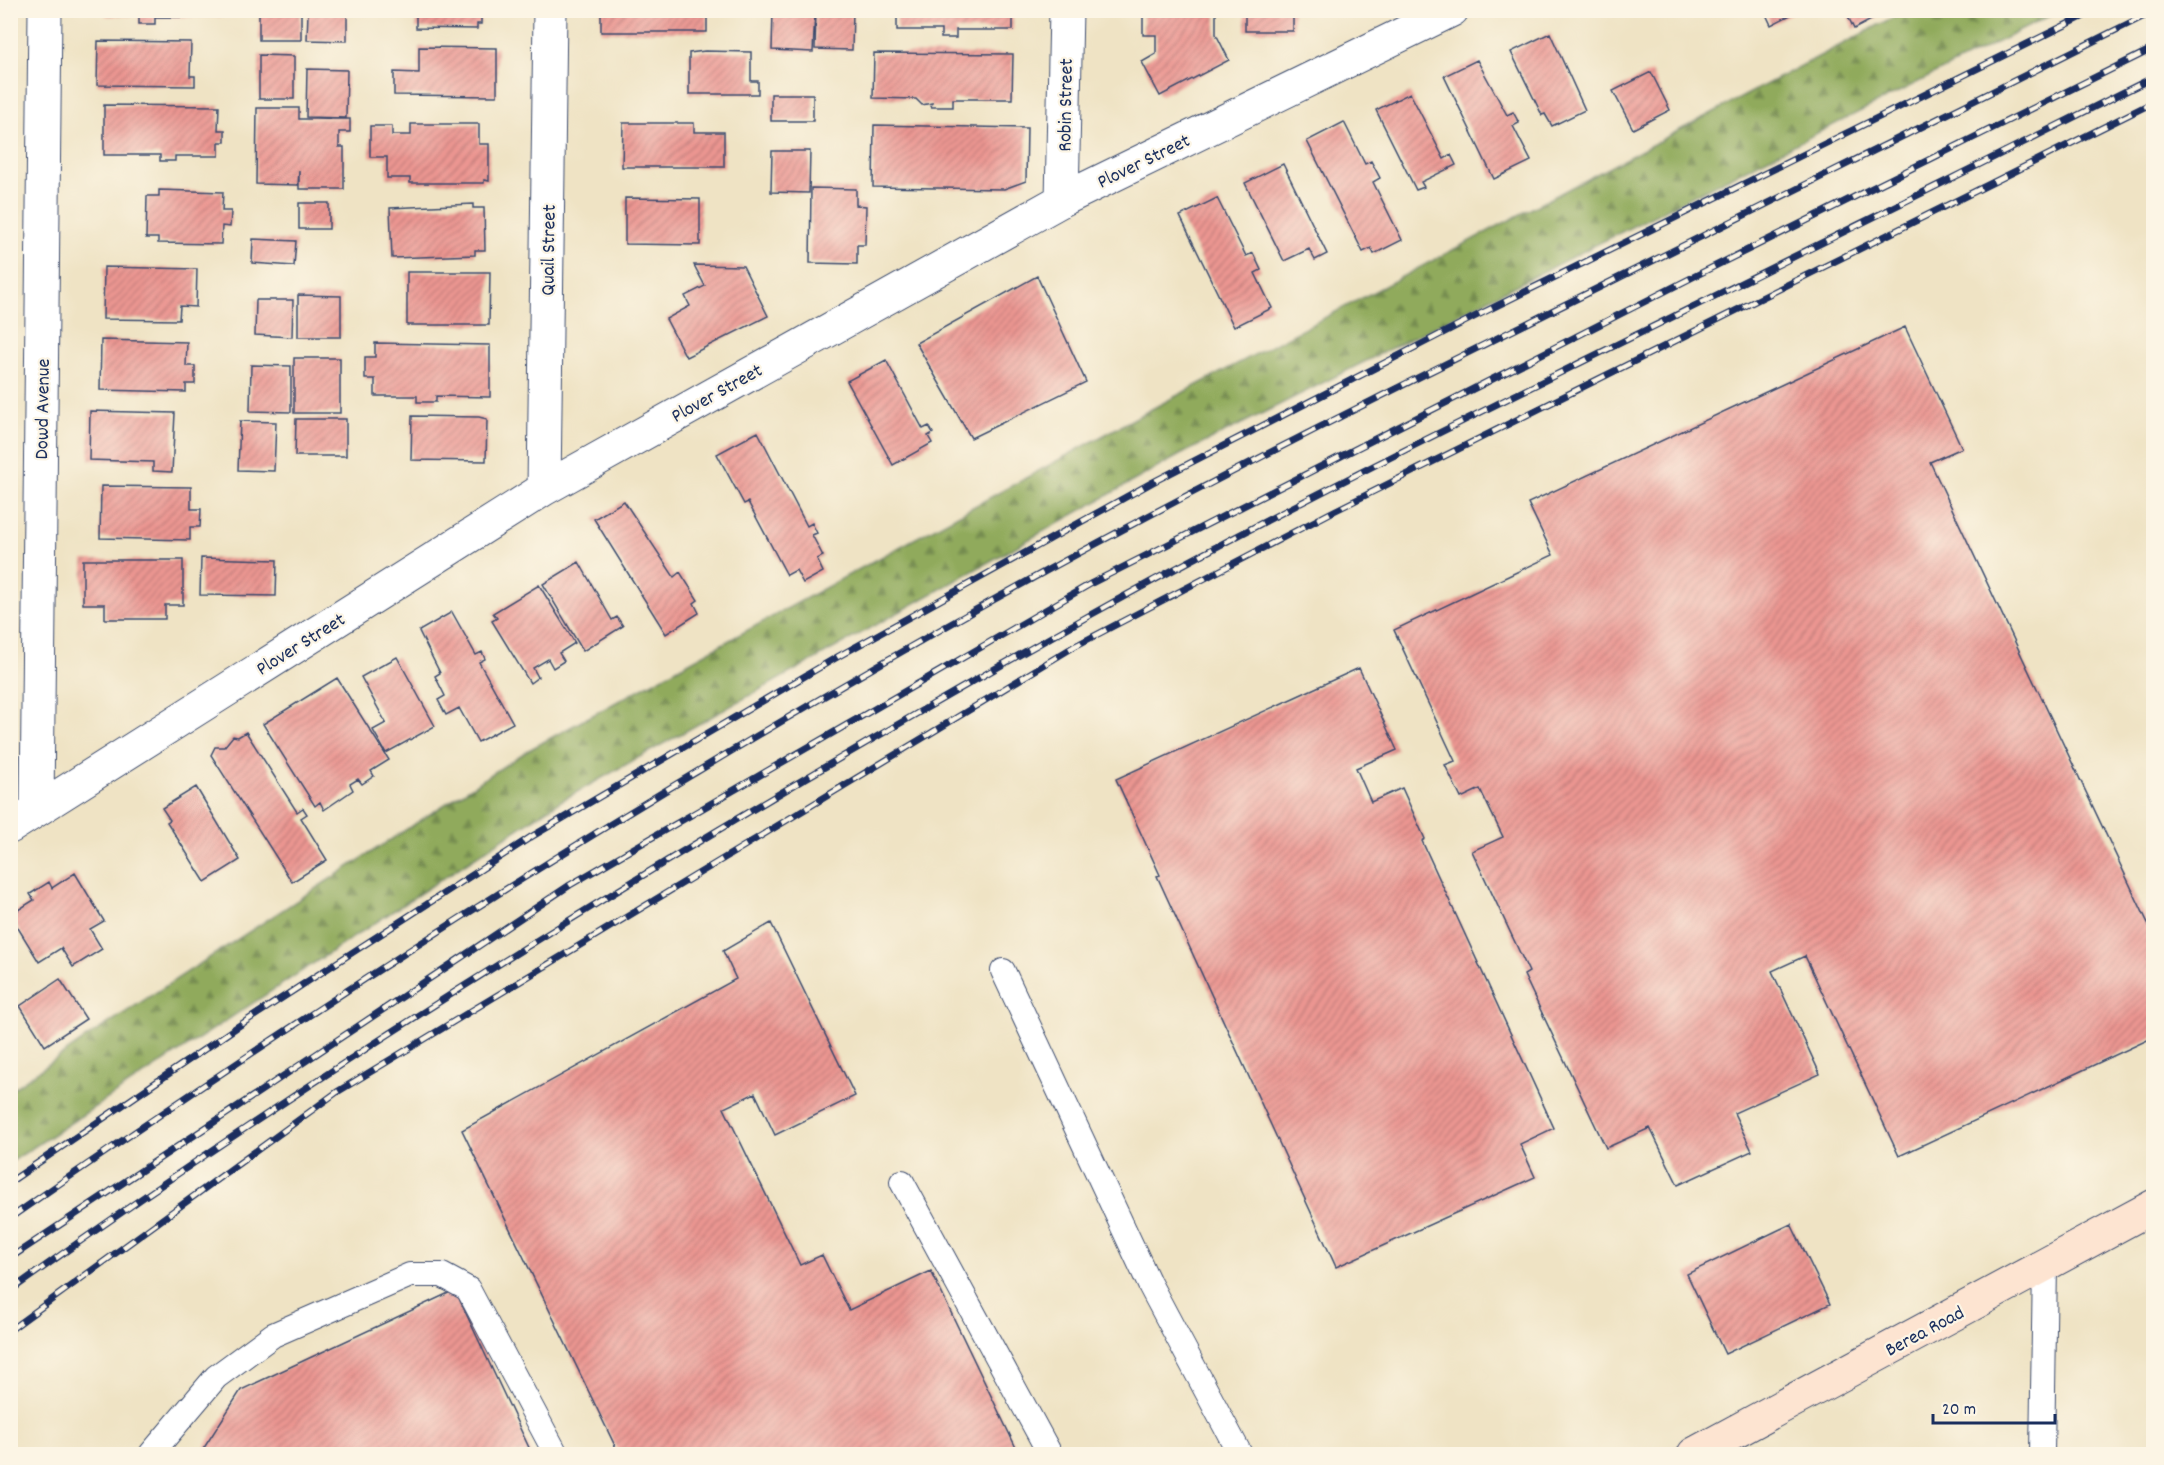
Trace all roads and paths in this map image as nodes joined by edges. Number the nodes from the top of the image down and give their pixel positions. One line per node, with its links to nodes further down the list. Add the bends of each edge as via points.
1 (45, 10): 7 (street, Dowd Avenue)
2 (550, 10): 6 (street, Quail Street)
3 (1066, 10): 5 (street, Robin Street)
4 (1452, 10): 5 (street, Plover Street)
5 (1062, 200): 6 (street, Plover Street)
6 (544, 489): 7 (street, Plover Street)
7 (37, 808): 8 (street, Plover Street)
8 (10, 827)
9 (1003, 971): 17 (lane, via 1150,1285)
10 (902, 1182): 16 (lane)
11 (2154, 1206): 12 (main road, Berea Road)
12 (2046, 1265): 13 (main road, Berea Road); 18 (lane)
13 (1712, 1450)
14 (151, 1455): 15 (lane, via 216,1377 273,1335 410,1275 442,1275 468,1289)
15 (556, 1455)
16 (1050, 1455)
17 (1240, 1455)
18 (2042, 1455)

